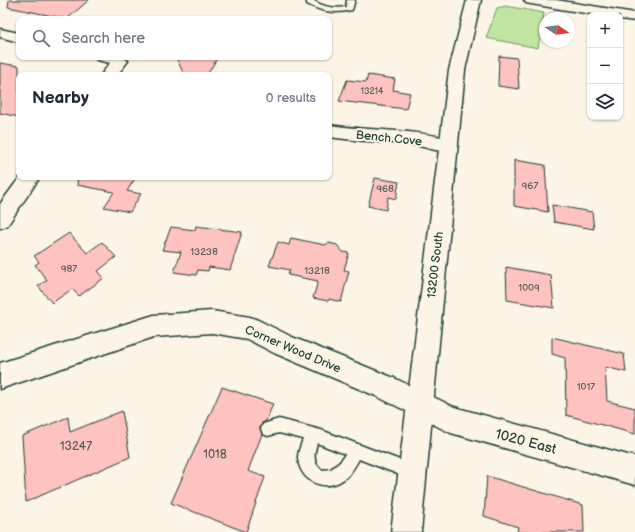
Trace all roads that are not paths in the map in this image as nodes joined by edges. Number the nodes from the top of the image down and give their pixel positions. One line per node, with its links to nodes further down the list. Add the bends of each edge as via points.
1 (311, 0): 2 (lane, via 310,2 321,8 340,11 349,8)
2 (351, 0)
3 (474, 0): 11 (street, 13200 South, via 457,70)
4 (531, 0): 5 (street)
5 (635, 17)
6 (0, 33): 7 (street)
7 (16, 37)
8 (116, 60): 9 (street, via 120,61)
9 (111, 72)
10 (332, 131): 11 (street, Bench Cove, via 410,138)
11 (448, 145): 15 (street, 13200 South)
12 (28, 180): 13 (street)
13 (0, 220)
14 (0, 376): 15 (street, Corner Wood Drive, via 154,326 212,322 250,328)
15 (419, 404): 19 (street, 1020 East, via 451,420); 20 (street, 13200 South)
16 (268, 429): 17 (lane, via 279,426)
17 (311, 434): 18 (lane); 18 (lane, via 306,457 308,467 311,474 320,478 337,476 347,466)
18 (355, 450): 20 (lane)
19 (635, 471)
20 (413, 472): 21 (street, 13200 South)
21 (406, 532)

